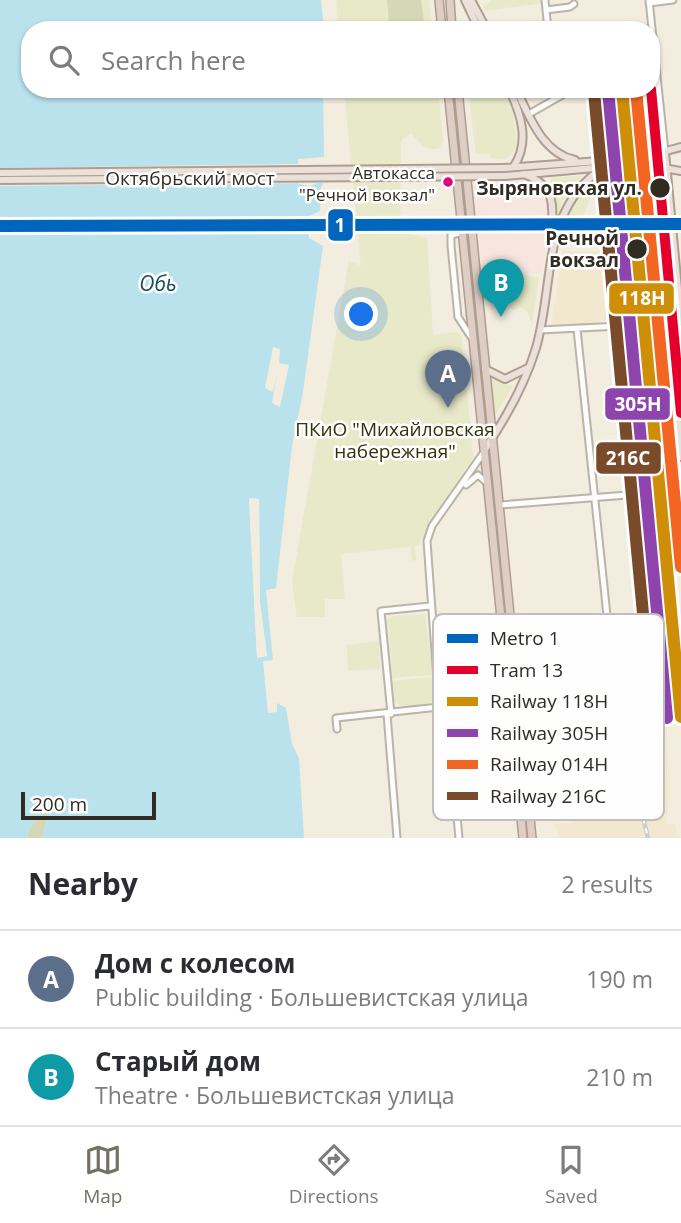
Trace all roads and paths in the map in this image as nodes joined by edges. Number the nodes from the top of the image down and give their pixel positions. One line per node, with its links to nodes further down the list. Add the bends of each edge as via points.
1 (439, 0): 9 (highway)
2 (452, 0): 10 (highway)
3 (466, 0): 11 (main road); 12 (main road)
4 (545, 0): 8 (street)
5 (673, 0): 6 (street)
6 (649, 1): 14 (street)
7 (574, 4): 8 (street)
8 (546, 10): 13 (street)
9 (441, 21)
10 (451, 21)
11 (475, 21)
12 (481, 21)
13 (547, 21)
14 (651, 21)
15 (449, 98): 38 (highway)
16 (459, 98): 45 (highway)
17 (512, 98): 27 (main road, via 523,147)
18 (521, 98): 21 (main road)
19 (554, 98): 21 (street)
20 (659, 98): 23 (street)
21 (529, 114): 25 (main road, via 554,152)
22 (681, 147): 23 (main road)
23 (665, 152): 24 (main road); 30 (main road)
24 (640, 161): 26 (main road); 29 (main road)
25 (584, 162): 26 (main road); 27 (main road)
26 (613, 162): 28 (main road)
27 (514, 166): 32 (main road)
28 (604, 167): 34 (main road); 39 (main road, via 577,188)
29 (655, 167): 30 (main road); 37 (main road)
30 (667, 170): 31 (main road); 36 (main road)
31 (681, 171)
32 (505, 172): 33 (main road, Октябрьский мост, bridge); 34 (main road); 35 (main road, Октябрьский мост, bridge)
33 (0, 173)
34 (519, 173): 39 (main road, via 538,179 550,194)
35 (0, 180)
36 (669, 194): 37 (main road); 40 (main road)
37 (657, 195): 50 (main road)
38 (464, 232): 43 (highway); 43 (street, via 451,234 458,317)
39 (554, 247): 42 (main road)
40 (681, 321)
41 (577, 329): 42 (street); 52 (street); 53 (street, via 620,326 633,340 645,486)
42 (540, 330): 44 (main road)
43 (474, 341): 49 (highway)
44 (529, 366): 46 (main road); 47 (main road)
45 (484, 368): 46 (main road, via 499,378); 48 (highway)
46 (513, 377): 47 (main road)
47 (519, 390): 48 (main road)
48 (492, 438): 49 (main road); 54 (highway)
49 (485, 449): 51 (highway); 55 (street)
50 (681, 457)
51 (489, 485): 55 (street, via 475,476); 57 (highway)
52 (597, 498): 53 (street); 54 (street); 59 (street)
53 (642, 498): 60 (street, via 648,506)
54 (500, 505): 58 (highway)
55 (440, 514): 56 (street, via 427,541)
56 (430, 606): 61 (street); 63 (street, via 380,611)
57 (501, 614)
58 (510, 614)
59 (608, 614)
60 (657, 614)
61 (433, 640)
62 (433, 708): 63 (street)
63 (389, 714): 64 (street, via 336,718); 68 (street)
64 (337, 729)
65 (457, 820): 69 (street)
66 (521, 820): 70 (highway)
67 (530, 820): 71 (highway)
68 (397, 838)
69 (459, 838)
70 (523, 838)
71 (532, 838)

